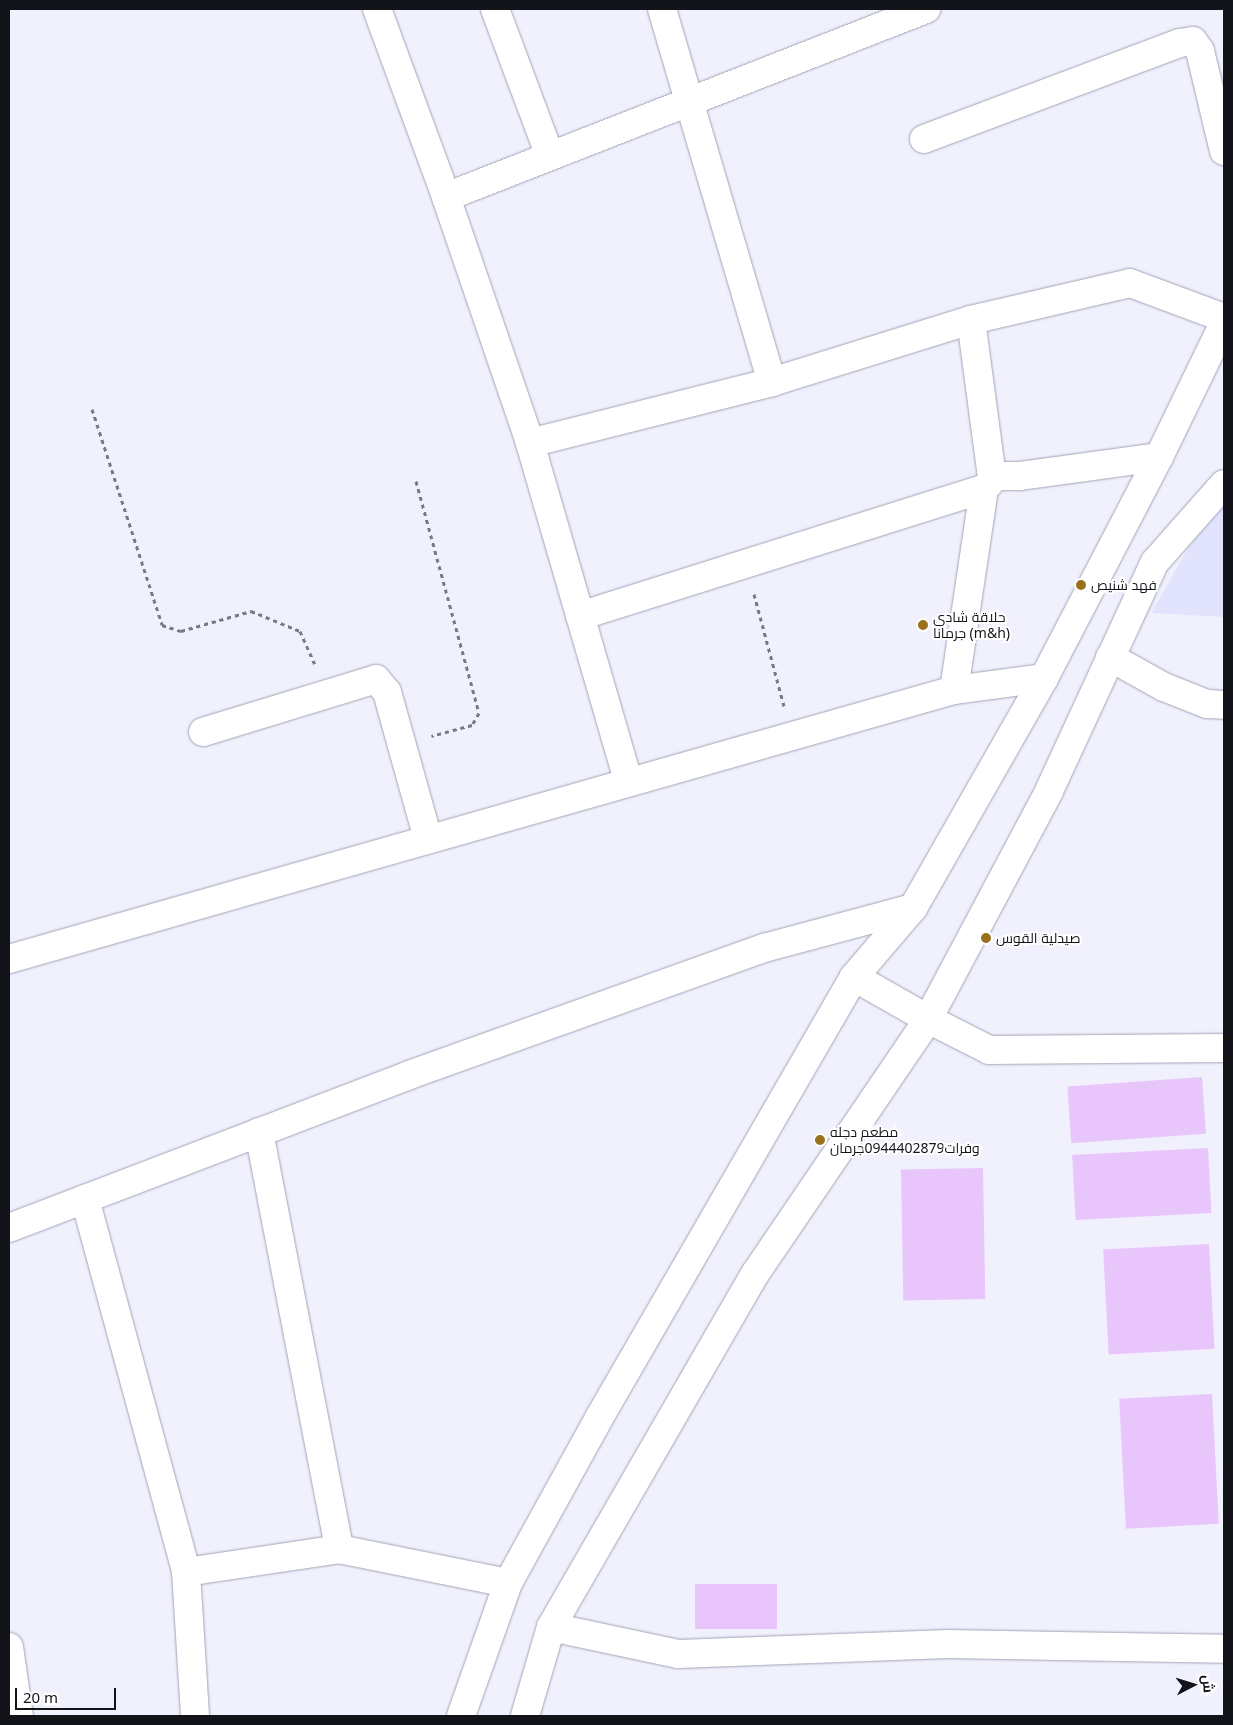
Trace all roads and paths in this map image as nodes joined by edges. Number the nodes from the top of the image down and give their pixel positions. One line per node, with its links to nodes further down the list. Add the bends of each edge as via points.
1 (377, 9): 9 (street)
2 (495, 9): 8 (street)
3 (662, 9): 5 (street)
4 (926, 9): 5 (street)
5 (688, 102): 8 (street); 13 (street)
6 (924, 139): 7 (street, via 1179,43 1193,41 1200,51)
7 (1224, 151)
8 (550, 156): 9 (street)
9 (446, 197): 15 (street)
10 (1224, 318): 11 (street, via 1130,282)
11 (971, 320): 13 (street); 18 (street)
12 (1224, 323): 16 (street)
13 (772, 382): 15 (street)
14 (92, 409): 25 (path, via 162,625 181,630 251,611 300,630)
15 (530, 443): 21 (street)
16 (1160, 457): 18 (street); 23 (street)
17 (416, 481): 29 (path, via 479,713 472,725)
18 (990, 482): 20 (street); 24 (street)
19 (1224, 484): 22 (street, via 1155,562)
20 (746, 564): 21 (street); 28 (path)
21 (580, 616): 30 (street)
22 (1110, 657): 26 (street, via 1164,687 1208,704); 35 (street, via 1049,791)
23 (1044, 678): 24 (street); 32 (street)
24 (954, 690): 28 (street)
25 (326, 693): 27 (street); 29 (street, via 376,679 388,692)
26 (1224, 704)
27 (203, 732)
28 (792, 736): 30 (street)
29 (402, 743): 31 (street)
30 (628, 781): 31 (street)
31 (428, 839): 33 (street)
32 (913, 908): 34 (street); 37 (street, via 764,948 409,1074)
33 (9, 959)
34 (854, 977): 35 (street); 42 (street, via 599,1418)
35 (928, 1019): 36 (street, via 989,1050); 43 (street, via 755,1274)
36 (1224, 1048)
37 (259, 1132): 38 (street); 40 (street)
38 (85, 1199): 39 (street); 41 (street)
39 (9, 1228)
40 (338, 1549): 41 (street); 42 (street)
41 (186, 1572): 47 (street)
42 (508, 1583): 48 (street)
43 (551, 1627): 45 (street, via 678,1654 948,1644); 49 (street)
44 (9, 1647): 46 (street)
45 (1224, 1649)
46 (19, 1716)
47 (196, 1716)
48 (461, 1716)
49 (525, 1716)

